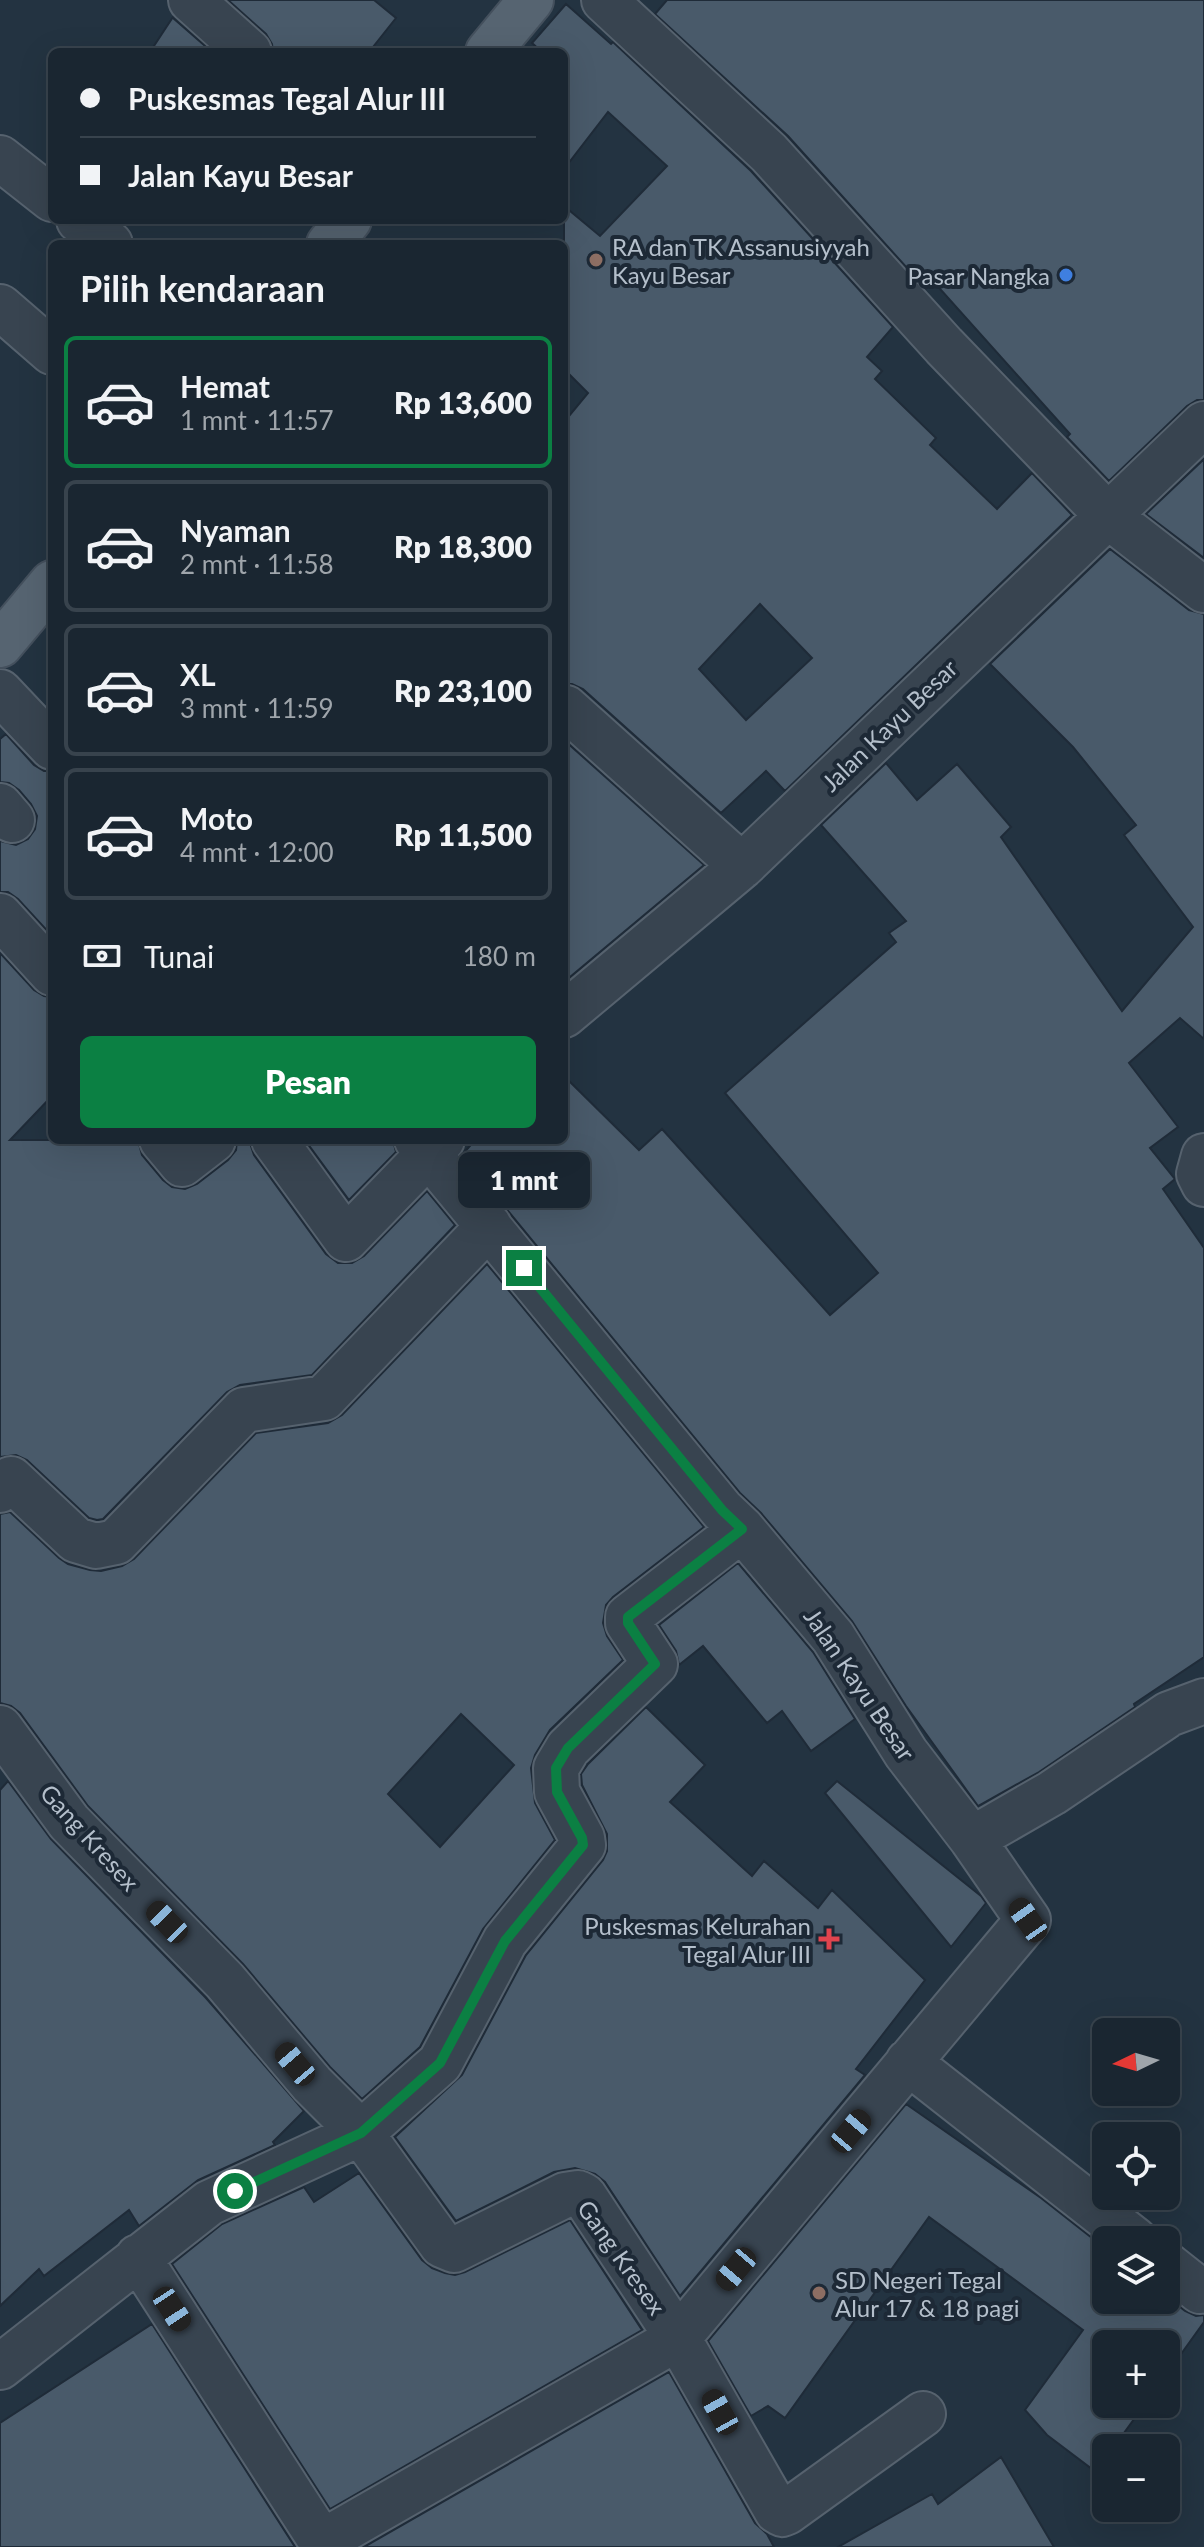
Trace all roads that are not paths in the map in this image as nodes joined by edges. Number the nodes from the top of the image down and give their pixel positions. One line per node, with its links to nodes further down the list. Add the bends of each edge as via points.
1 (191, 0): 4 (street)
2 (604, 0): 15 (street, via 769,153)
3 (517, 5): 5 (main road)
4 (245, 48)
5 (490, 48)
6 (0, 158): 7 (street)
7 (48, 196)
8 (84, 224): 10 (street)
9 (346, 224): 11 (main road)
10 (105, 240)
11 (332, 240)
12 (0, 307): 13 (street)
13 (48, 349)
14 (1204, 424): 15 (street, Jalan Kayu Besar)
15 (1107, 515): 17 (street); 22 (street, Jalan Kayu Besar)
16 (48, 588): 18 (main road)
17 (1204, 590)
18 (0, 645)
19 (0, 692): 21 (street)
20 (568, 710): 22 (street)
21 (48, 743)
22 (742, 866): 25 (street, Jalan Kayu Besar)
23 (0, 916): 24 (street)
24 (48, 969)
25 (568, 1012)
26 (165, 1144): 27 (street, via 182,1164)
27 (208, 1144)
28 (277, 1144): 29 (street, via 346,1239)
29 (430, 1145): 32 (street, Jalan Kayu Besar)
30 (1204, 1156): 31 (street, via 1199,1174)
31 (1204, 1184)
32 (489, 1226): 33 (street, via 324,1398 244,1410 116,1542 96,1546 76,1540 11,1479); 34 (street, Jalan Kayu Besar)
33 (0, 1490)
34 (742, 1529): 37 (street, Jalan Kayu Besar, via 833,1637 906,1753); 39 (street, via 628,1617 655,1664 568,1748 556,1768 557,1792 583,1845 505,1941 440,2063)
35 (1204, 1701): 37 (street, via 1169,1714 1052,1793)
36 (0, 1728): 39 (street, Gang Kresex, via 69,1822 225,1981)
37 (972, 1839): 38 (street, Jalan Kayu Besar, via 1028,1920)
38 (908, 2062): 40 (street); 44 (street)
39 (361, 2133): 41 (street, via 209,2203); 44 (street, Gang Kresex, via 448,2249 565,2195 582,2194)
40 (1117, 2226)
41 (138, 2257): 45 (street); 47 (street)
42 (1180, 2275): 43 (street)
43 (1200, 2291)
44 (678, 2338): 46 (street, Gang Kresex, via 782,2514); 47 (street)
45 (0, 2367)
46 (923, 2414)
47 (324, 2544)

